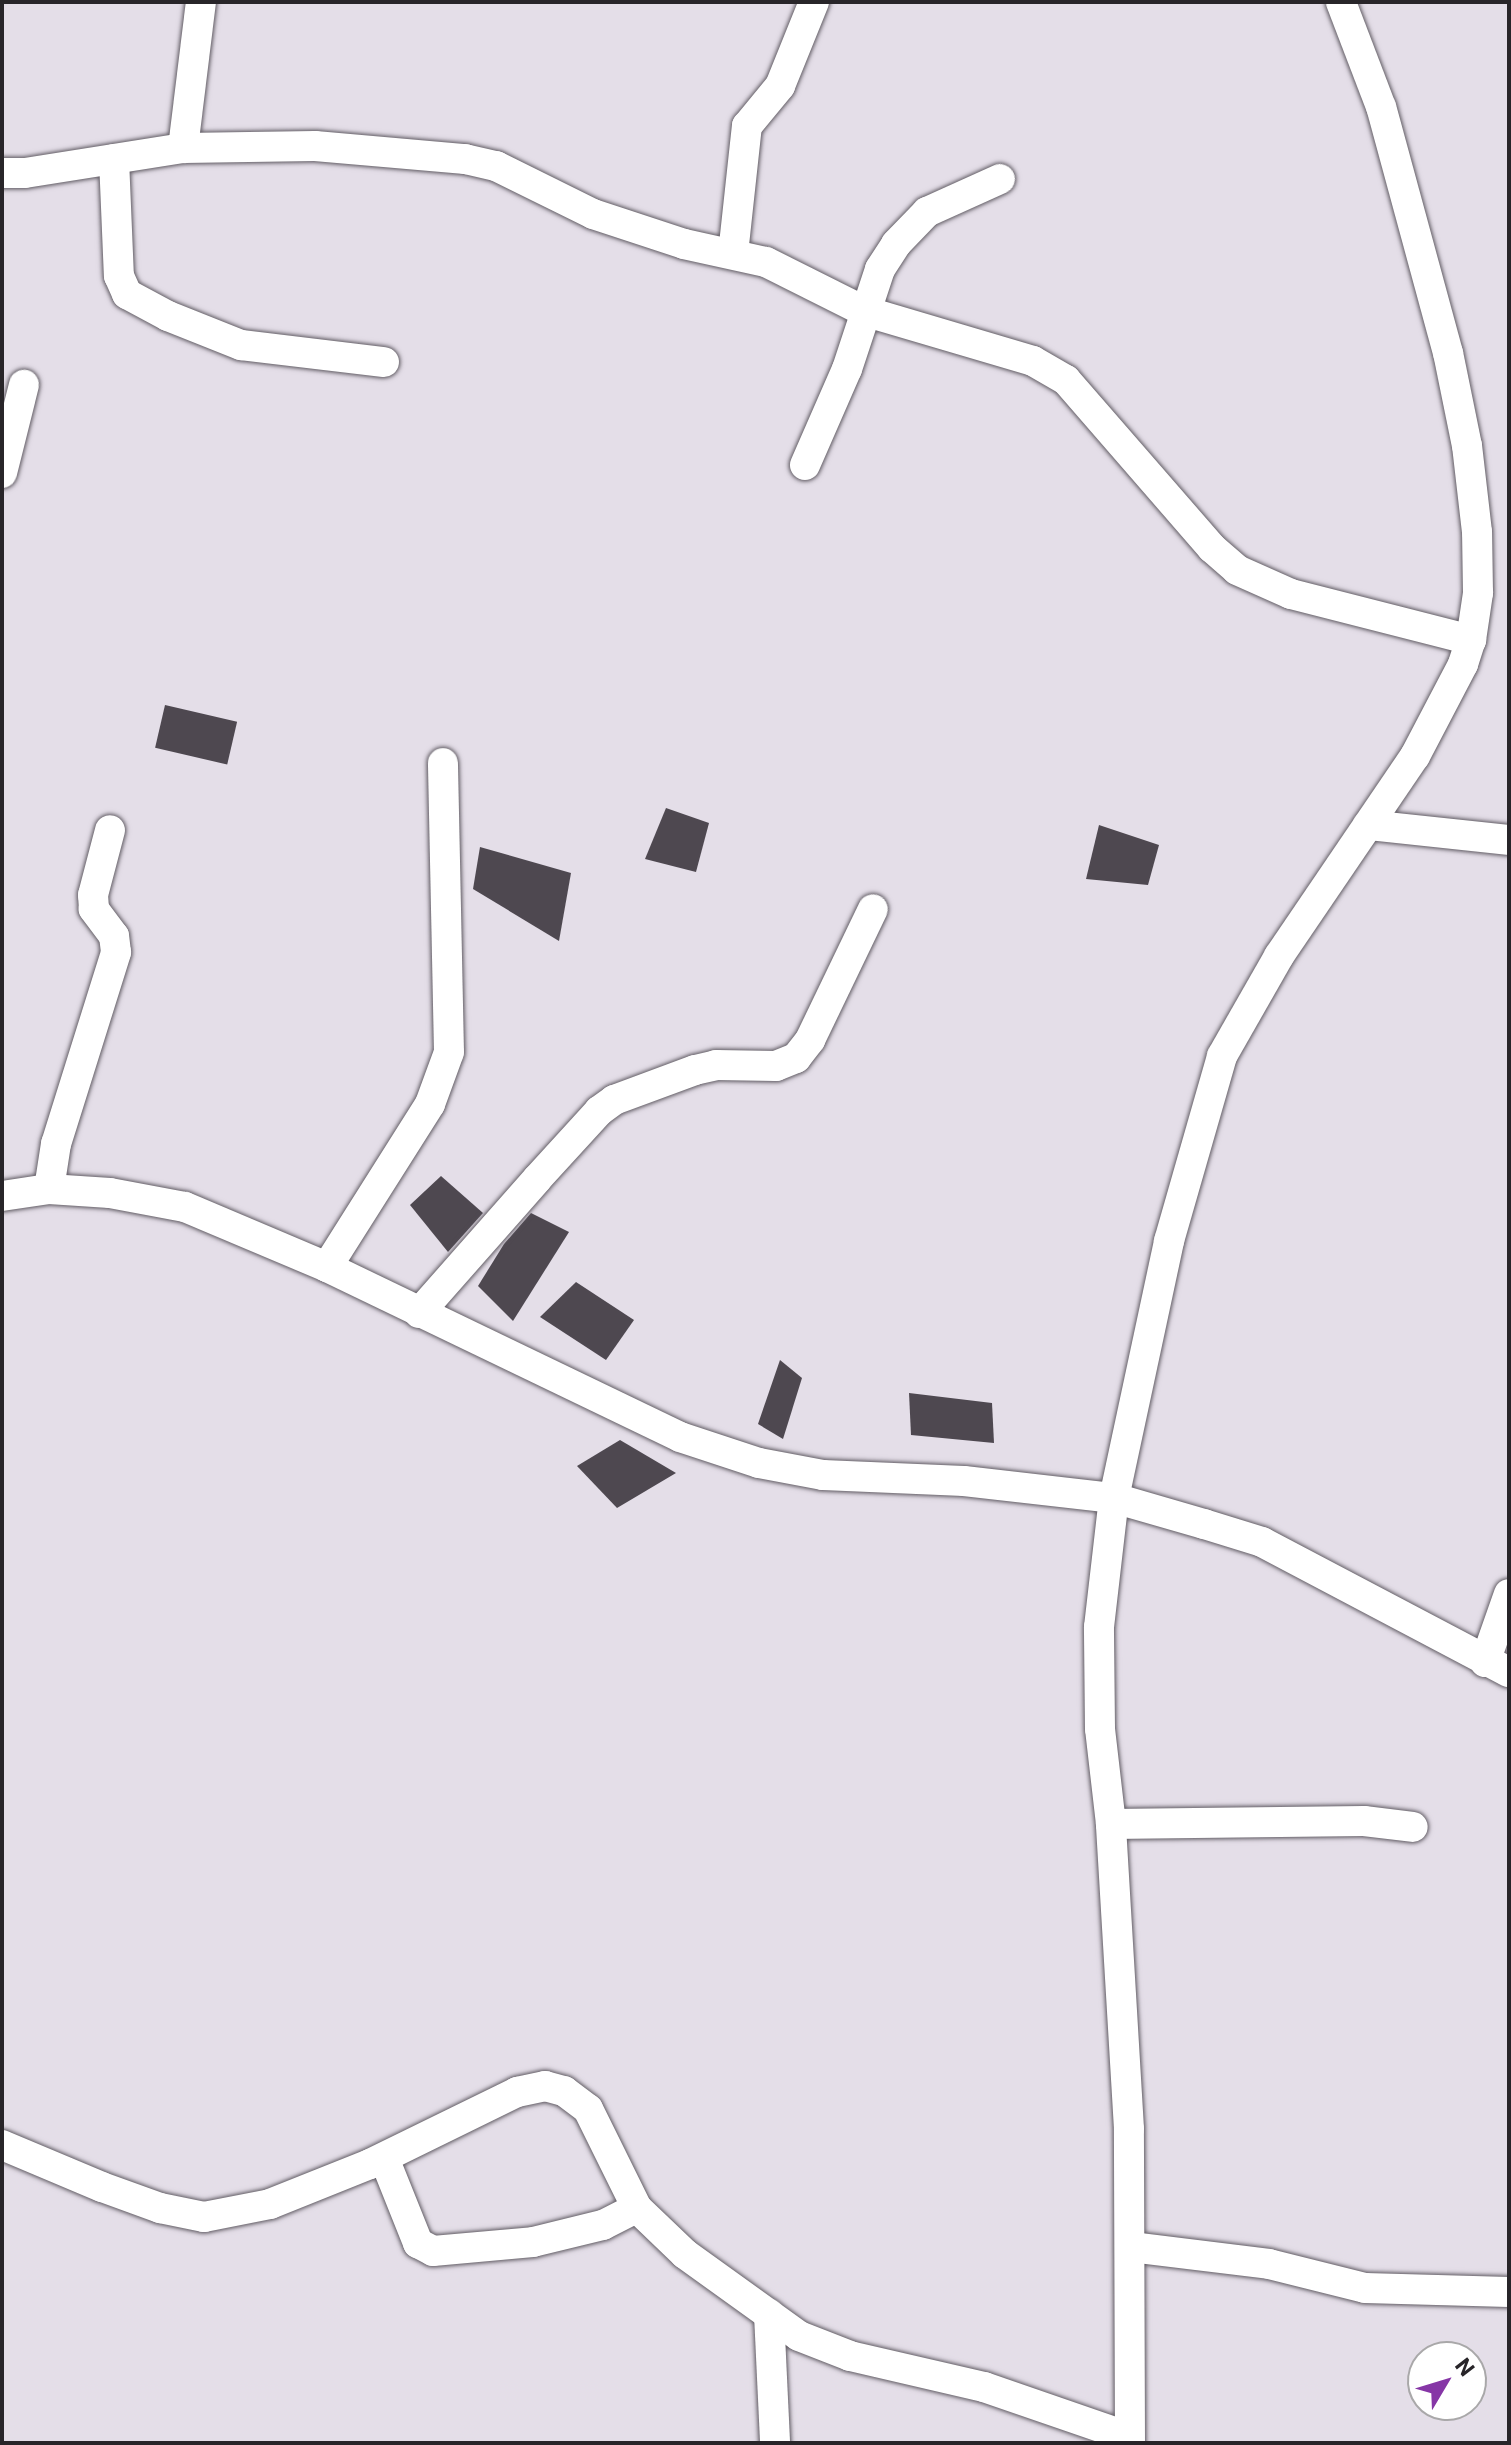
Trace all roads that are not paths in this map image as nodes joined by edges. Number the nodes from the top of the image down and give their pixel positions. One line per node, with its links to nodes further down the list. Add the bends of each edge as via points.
1 (201, 2): 4 (street)
2 (814, 2): 8 (street, via 780,86 747,126)
3 (1341, 2): 14 (street, via 1381,107 1467,446 1477,532 1478,593)
4 (183, 148): 5 (street); 8 (street, via 315,146 465,159 496,166 593,214)
5 (114, 159): 6 (street); 10 (street, via 119,276 127,294 241,345)
6 (2, 173)
7 (1000, 179): 9 (street, via 927,212 880,269)
8 (733, 254): 9 (street, via 766,262)
9 (864, 311): 12 (street, via 847,369); 14 (street, via 1033,361 1066,380 1237,570 1291,594)
10 (384, 362)
11 (24, 385): 13 (street)
12 (805, 465)
13 (2, 473)
14 (1471, 640): 16 (street, via 1415,756)
15 (443, 763): 22 (street, via 449,1052 430,1104)
16 (1368, 825): 18 (street); 24 (street, via 1279,956 1222,1056 1169,1241)
17 (110, 830): 20 (street, via 93,895 94,909 114,936 116,952 56,1144)
18 (1509, 840)
19 (873, 909): 23 (street, via 810,1040 796,1058 776,1066 716,1065 614,1100)
20 (49, 1189): 21 (street); 22 (street, via 110,1193 185,1207)
21 (2, 1196)
22 (327, 1267): 23 (street)
23 (419, 1313): 24 (street, via 680,1437 759,1463 823,1475 964,1481)
24 (1114, 1498): 26 (street, via 1262,1542); 27 (street, via 1099,1627 1100,1729)
25 (1509, 1594): 26 (street)
26 (1497, 1667)
27 (1111, 1824): 28 (street, via 1364,1821); 32 (street, via 1125,2027)
28 (1413, 1827)
29 (2, 2145): 30 (street, via 160,2208 204,2217 270,2204)
30 (384, 2158): 31 (street, via 418,2243 433,2251 533,2242 603,2225); 31 (street, via 517,2092 545,2086 564,2091 588,2109)
31 (637, 2208): 34 (street, via 685,2254)
32 (1131, 2247): 33 (street, via 1269,2264 1365,2288); 35 (street)
33 (1509, 2292)
34 (769, 2314): 35 (street, via 799,2336 850,2356 984,2387); 36 (street)
35 (1130, 2440)
36 (775, 2443)

